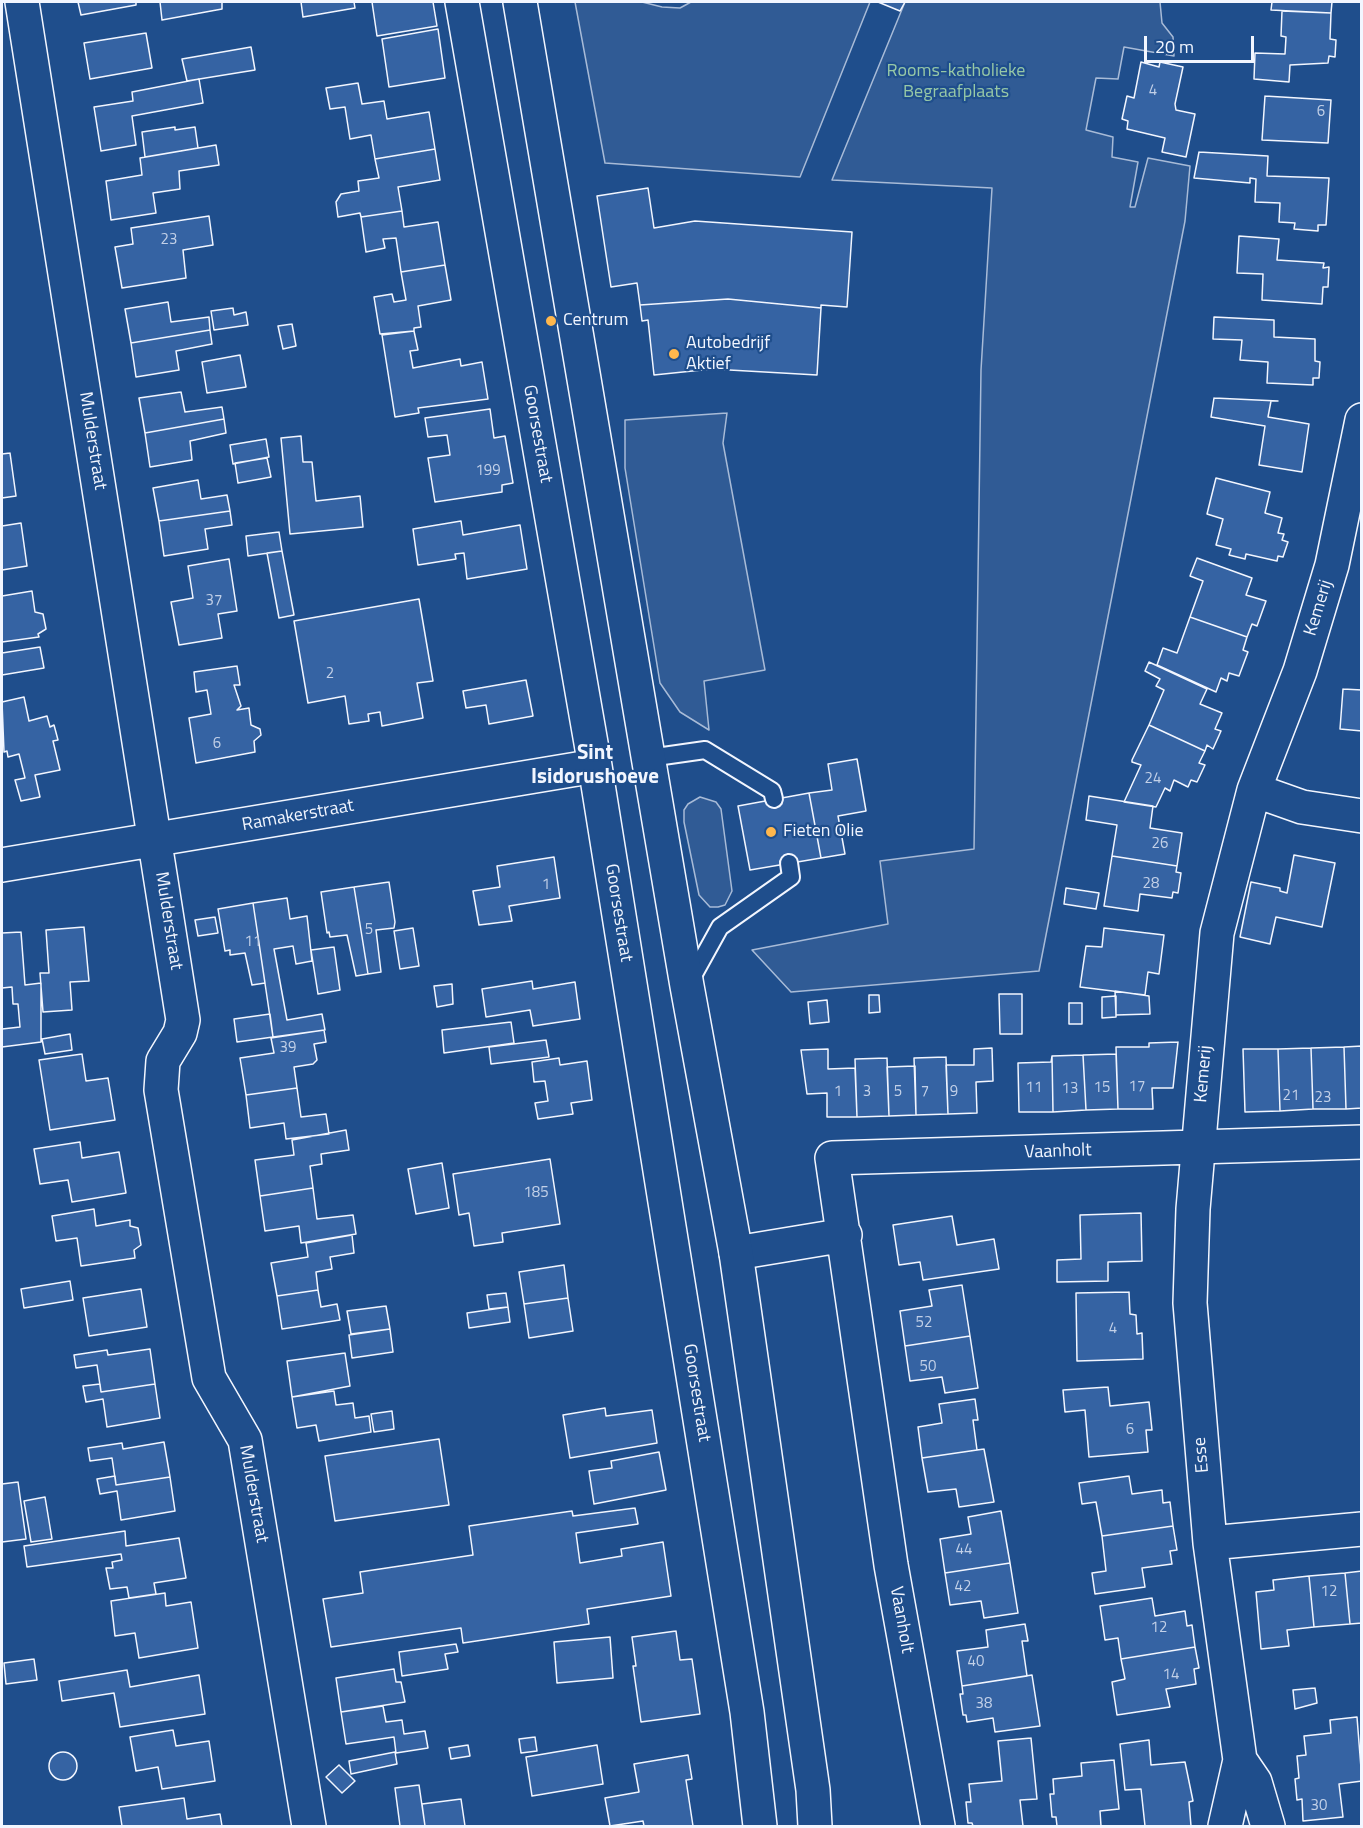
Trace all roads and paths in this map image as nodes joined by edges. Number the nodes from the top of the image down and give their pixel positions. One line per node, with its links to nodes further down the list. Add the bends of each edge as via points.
1 (22, 2): 11 (street, Mulderstraat)
2 (462, 2): 7 (street, Goorsestraat)
3 (520, 2): 6 (street)
4 (1362, 420): 5 (street, Kemerij)
5 (1356, 475): 8 (street, Kemerij, via 1300,671)
6 (649, 758): 9 (lane, via 705,750 772,791); 14 (street)
7 (595, 766): 11 (street, Ramakerstraat); 24 (street, Goorsestraat, via 747,1712)
8 (1254, 790): 10 (street, via 1302,807); 16 (street, Kemerij, via 1217,933)
9 (774, 800)
10 (1362, 816)
11 (156, 840): 13 (street, Ramakerstraat); 23 (street, Mulderstraat, via 183,1020 180,1033 163,1061 161,1090 209,1378 245,1440)
12 (789, 863): 14 (lane, via 791,877 720,927)
13 (2, 865)
14 (687, 986): 18 (street)
15 (1362, 1142): 16 (street, Vaanholt)
16 (1198, 1148): 17 (street, Vaanholt, via 832,1158); 20 (street, Esse, via 1190,1303)
17 (845, 1235): 18 (street); 27 (street, Vaanholt, via 891,1565)
18 (736, 1253): 22 (street)
19 (1362, 1529): 20 (street)
20 (1210, 1543): 21 (street, Esse)
21 (1240, 1760): 28 (street, Esse); 29 (street, Esse, via 1255,1782)
22 (813, 1790): 25 (street); 26 (street)
23 (309, 1827)
24 (760, 1827)
25 (815, 1827)
26 (826, 1827)
27 (938, 1827)
28 (1225, 1827)
29 (1268, 1827)

